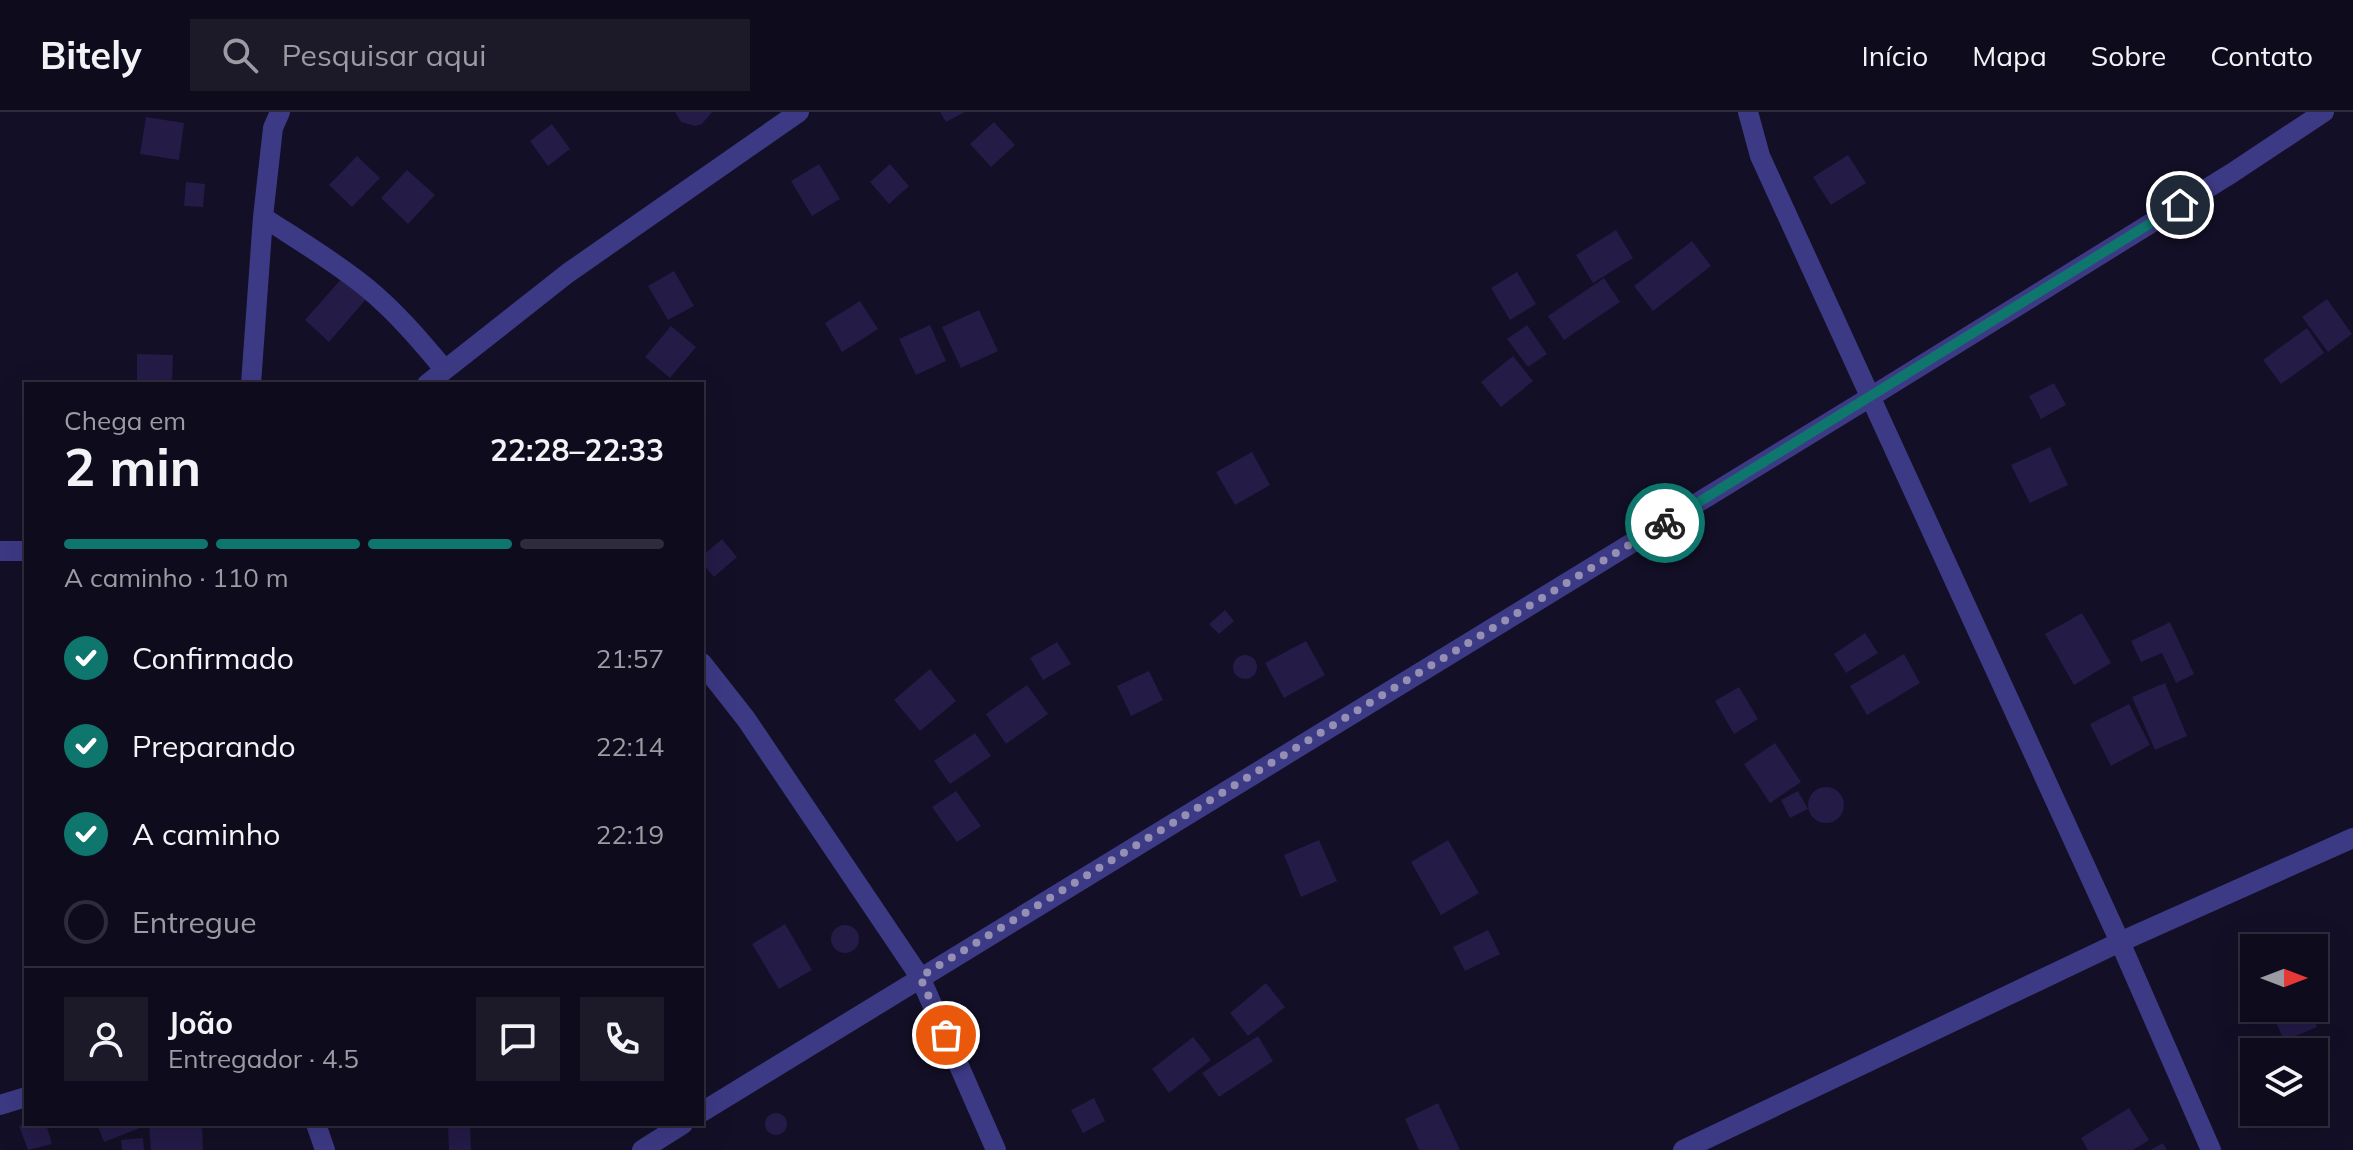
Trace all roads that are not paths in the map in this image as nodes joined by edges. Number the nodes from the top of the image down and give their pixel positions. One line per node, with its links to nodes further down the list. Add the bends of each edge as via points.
1 (799, 112): 6 (street, via 568,273)
2 (1748, 112): 9 (street, via 1760,156)
3 (2324, 112): 9 (street)
4 (273, 117): 5 (street)
5 (263, 217): 6 (street, via 367,288); 7 (street)
6 (444, 369): 8 (street)
7 (251, 382)
8 (429, 382)
9 (1872, 396): 14 (street); 15 (street)
10 (0, 551): 11 (street)
11 (24, 551)
12 (704, 666): 15 (street, via 746,719)
13 (2353, 838): 14 (street)
14 (2120, 942): 24 (street); 25 (street)
15 (920, 977): 18 (street); 23 (street)
16 (24, 1098): 17 (street)
17 (0, 1105)
18 (704, 1111)
19 (317, 1126): 21 (street)
20 (680, 1126): 22 (street)
21 (325, 1150)
22 (642, 1150)
23 (996, 1150)
24 (1683, 1150)
25 (2211, 1150)

